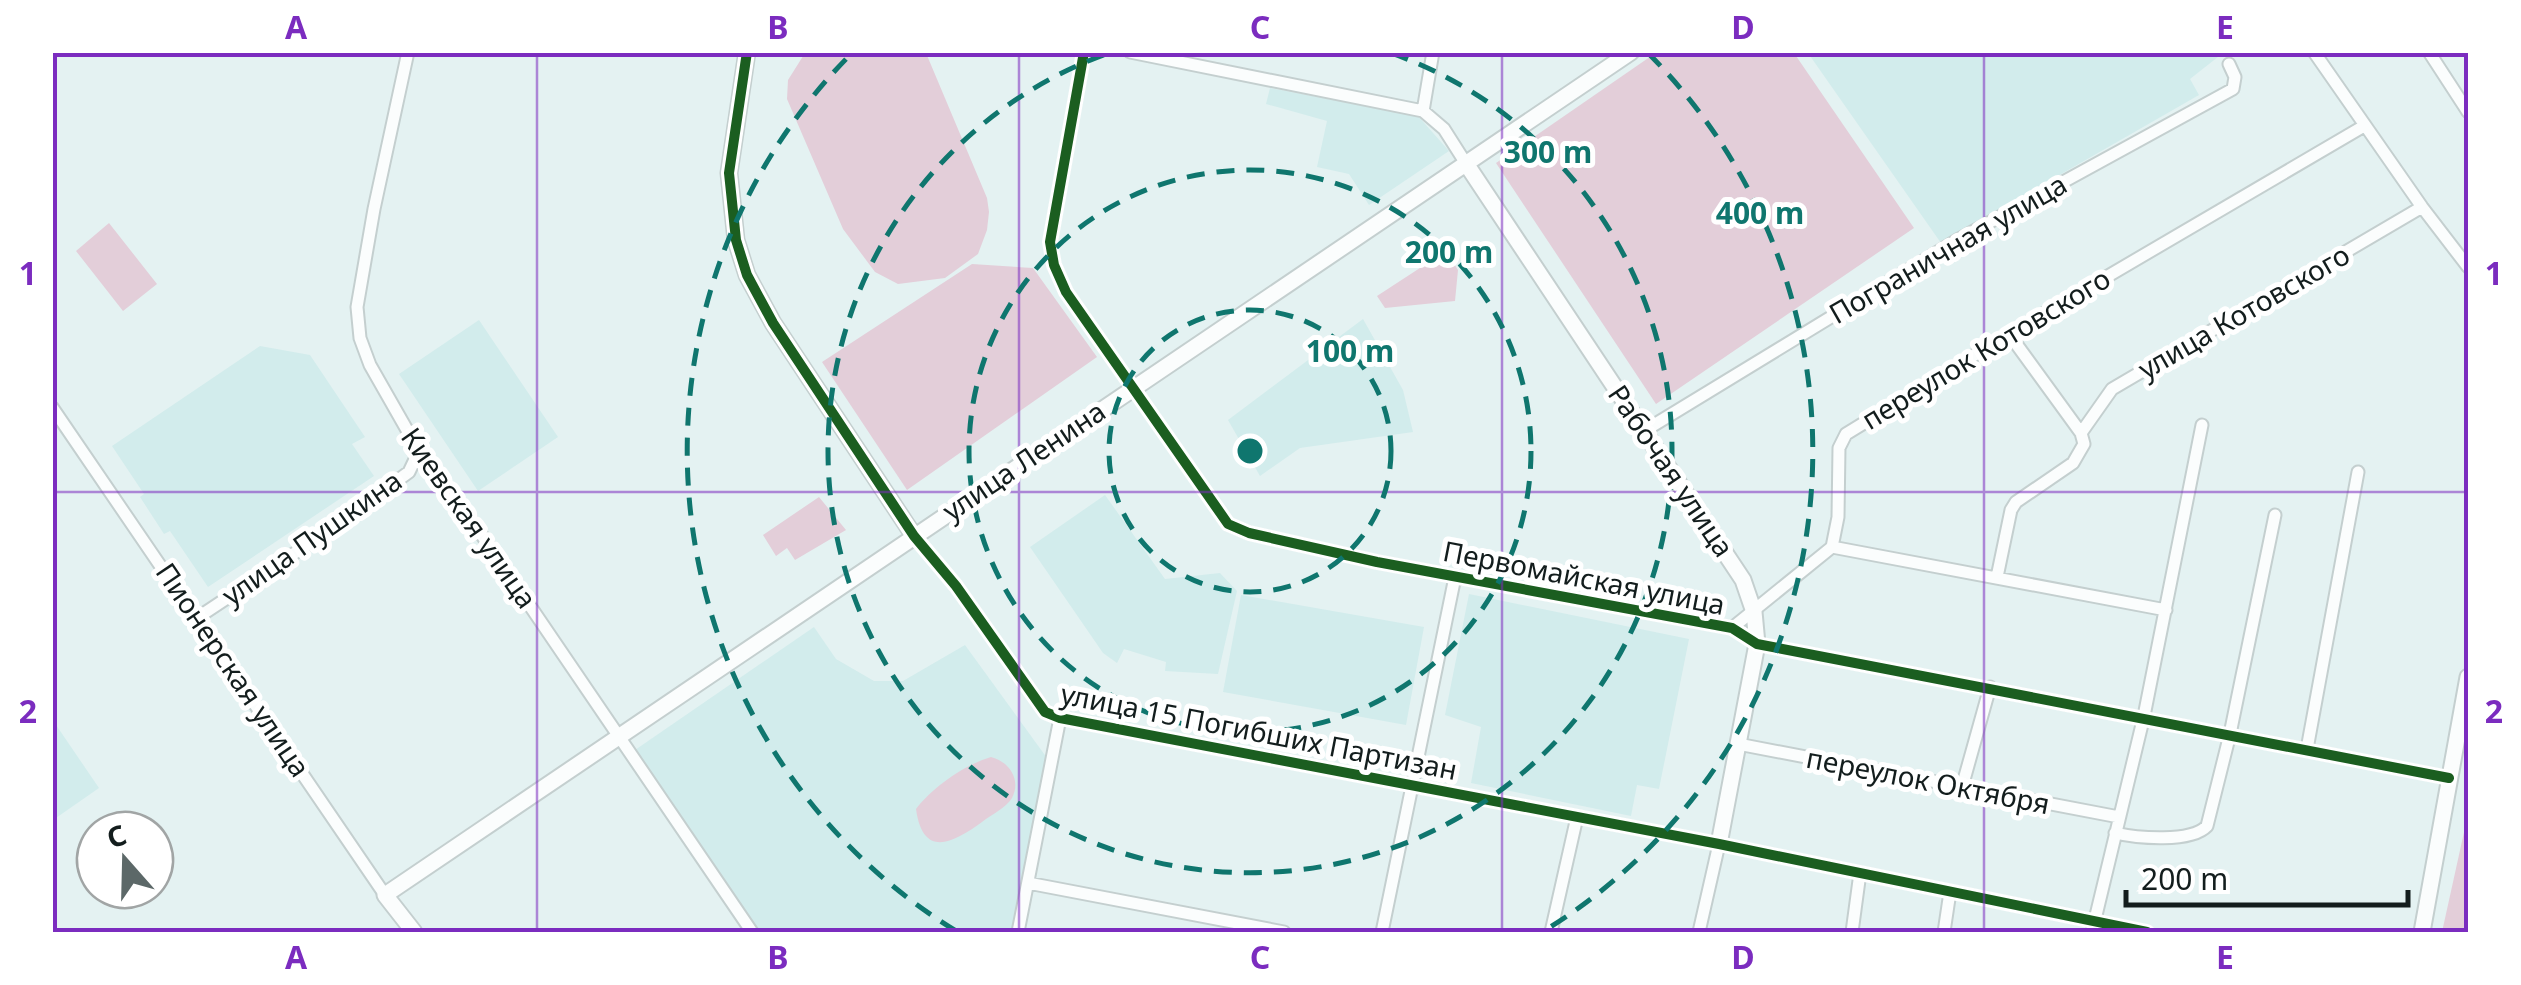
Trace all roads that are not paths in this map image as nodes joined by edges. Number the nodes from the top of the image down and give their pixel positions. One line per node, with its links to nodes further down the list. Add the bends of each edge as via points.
1 (408, 52): 22 (street, Киевская улица, via 357,307 370,365)
2 (748, 52): 25 (street, улица 15 Погибших Партизан, via 728,172 747,275)
3 (1084, 52): 17 (street, Первомайская улица, via 1050,242 1066,292)
4 (1130, 52): 10 (street)
5 (1432, 52): 10 (street)
6 (1631, 52): 13 (street, улица Ленина)
7 (2314, 52): 12 (street)
8 (2428, 52): 11 (street)
9 (2230, 64): 20 (street, Пограничная улица, via 2233,88 1927,258)
10 (1423, 112): 13 (street, via 1444,129)
11 (2468, 112)
12 (2364, 126): 14 (street); 16 (street, переулок Котовского)
13 (1465, 162): 17 (street, улица Ленина); 20 (street, Рабочая улица)
14 (2422, 207): 15 (street); 21 (street, улица Котовского, via 2112,390)
15 (2468, 267)
16 (2009, 334): 21 (street); 26 (street, переулок Котовского, via 1841,440)
17 (1132, 388): 25 (street, улица Ленина); 27 (street, Первомайская улица, via 1228,524)
18 (52, 407): 31 (street, Пионерская улица)
19 (2202, 425): 29 (street)
20 (1644, 431): 30 (street, Рабочая улица, via 1734,566)
21 (2081, 432): 28 (street, улица Котовского, via 2084,444 2073,463 2011,510)
22 (419, 451): 31 (street, улица Пушкина, via 408,472 340,524); 39 (street, Киевская улица)
23 (2358, 472): 41 (street)
24 (2275, 515): 38 (street)
25 (914, 536): 37 (street, улица 15 Погибших Партизан, via 1044,712); 39 (street, улица Ленина)
26 (1832, 547): 28 (street); 30 (street)
27 (1456, 577): 32 (street, Первомайская улица); 43 (street)
28 (1997, 577): 29 (street)
29 (2166, 610): 36 (street)
30 (1754, 612): 32 (street); 33 (street, Рабочая улица)
31 (197, 618): 52 (street, Пионерская улица)
32 (1732, 628): 33 (street, Первомайская улица)
33 (1757, 644): 35 (street, Первомайская улица); 40 (street, Рабочая улица)
34 (2468, 676): 42 (street)
35 (1990, 686): 36 (street, Первомайская улица); 44 (street)
36 (2144, 716): 38 (street, Первомайская улица); 46 (street)
37 (1060, 718): 43 (street, улица 15 Погибших Партизан); 50 (street)
38 (2230, 734): 41 (street, Первомайская улица); 47 (street, via 2202,832 2143,838)
39 (618, 736): 52 (street, улица Ленина); 55 (street, Киевская улица)
40 (1738, 744): 44 (street, переулок Октября); 48 (street, Рабочая улица)
41 (2308, 749): 42 (street, Первомайская улица)
42 (2449, 778): 64 (street)
43 (1412, 786): 45 (street, улица 15 Погибших Партизан); 58 (street)
44 (1962, 787): 46 (street, переулок Октября)
45 (1577, 817): 48 (street, улица 15 Погибших Партизан); 59 (street)
46 (2119, 817): 47 (street)
47 (2115, 833): 53 (street)
48 (1720, 844): 49 (street, улица 15 Погибших Партизан); 60 (street, Рабочая улица)
49 (1860, 873): 51 (street, улица 15 Погибших Партизан); 61 (street)
50 (1028, 883): 56 (street); 57 (street)
51 (1950, 892): 53 (street, улица 15 Погибших Партизан); 62 (street)
52 (385, 895): 54 (street, Пионерская улица)
53 (2093, 927): 63 (street, улица 15 Погибших Партизан)
54 (414, 932)
55 (752, 932)
56 (1018, 932)
57 (1284, 932)
58 (1382, 932)
59 (1551, 932)
60 (1699, 932)
61 (1852, 932)
62 (1944, 932)
63 (2147, 932)
64 (2422, 932)

